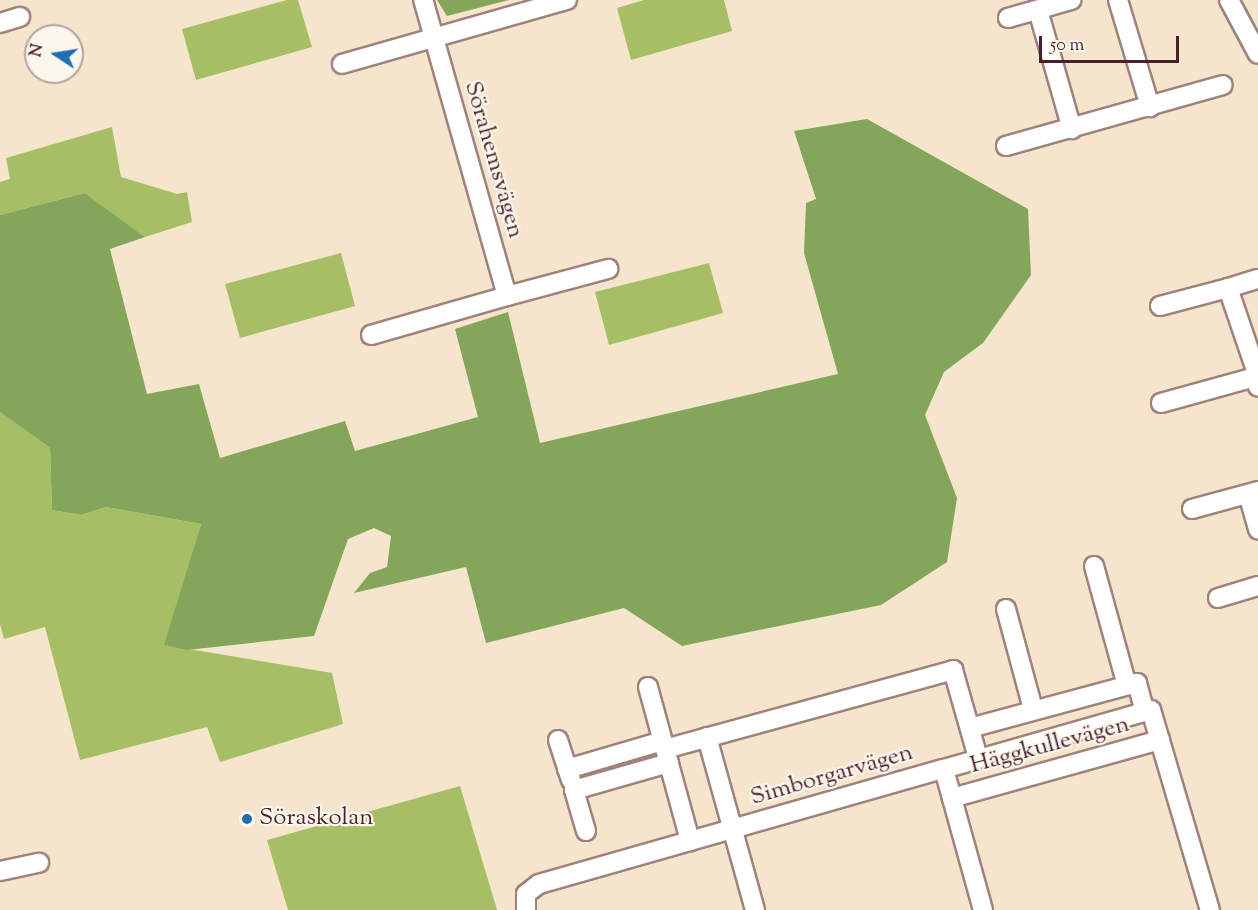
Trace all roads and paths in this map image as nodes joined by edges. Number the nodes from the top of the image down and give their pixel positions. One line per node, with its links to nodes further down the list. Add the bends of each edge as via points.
1 (423, 0): 10 (street, Sörahemsvägen)
2 (567, 0): 10 (street)
3 (1071, 0): 6 (street)
4 (1118, 0): 14 (street)
5 (1229, 0): 11 (street)
6 (1038, 10): 8 (street); 15 (street)
7 (20, 17): 9 (street)
8 (1008, 18)
9 (0, 23)
10 (434, 37): 12 (street); 20 (street, Sörahemsvägen)
11 (1256, 48)
12 (342, 64)
13 (1223, 85): 14 (street)
14 (1150, 106): 15 (street)
15 (1072, 129): 16 (street)
16 (1006, 146)
17 (608, 268): 20 (street)
18 (1258, 279): 19 (street)
19 (1227, 288): 21 (street); 23 (street)
20 (507, 297): 22 (street)
21 (1160, 306)
22 (370, 335)
23 (1257, 380): 24 (street)
24 (1161, 403)
25 (1253, 492): 26 (street); 27 (street)
26 (1192, 509)
27 (1258, 530)
28 (1094, 566): 32 (street, Häggkullevägen)
29 (1258, 586): 30 (street)
30 (1218, 598)
31 (1006, 609): 34 (street, Häggkullevägen)
32 (1127, 686): 34 (street, Häggkullevägen); 35 (street, Häggkullevägen, via 1137,683)
33 (648, 687): 40 (street)
34 (1033, 709): 36 (street, Häggkullevägen)
35 (1145, 712): 39 (street, Häggkullevägen, via 1151,710); 41 (street, Häggkullevägen)
36 (970, 728): 37 (street, Häggkullevägen, via 953,670); 41 (street, Häggkullevägen)
37 (707, 737): 40 (street); 46 (street, Simborgarvägen)
38 (558, 740): 42 (street)
39 (1161, 740): 45 (street, Häggkullevägen); 54 (street, Häggkullevägen)
40 (665, 751): 42 (street); 44 (street); 48 (street)
41 (978, 758): 43 (street, Häggkullevägen)
42 (567, 769): 44 (street)
43 (944, 769): 45 (street, Häggkullevägen); 46 (street, Simborgarvägen)
44 (574, 790): 47 (street)
45 (952, 798): 53 (street, Häggkullevägen)
46 (733, 829): 48 (street, Simborgarvägen); 52 (street, Simborgarvägen)
47 (586, 831)
48 (690, 841): 51 (street, Simborgarvägen, via 539,884 526,894)
49 (39, 862): 50 (street)
50 (0, 871)
51 (526, 910)
52 (755, 910)
53 (983, 910)
54 (1210, 910)

